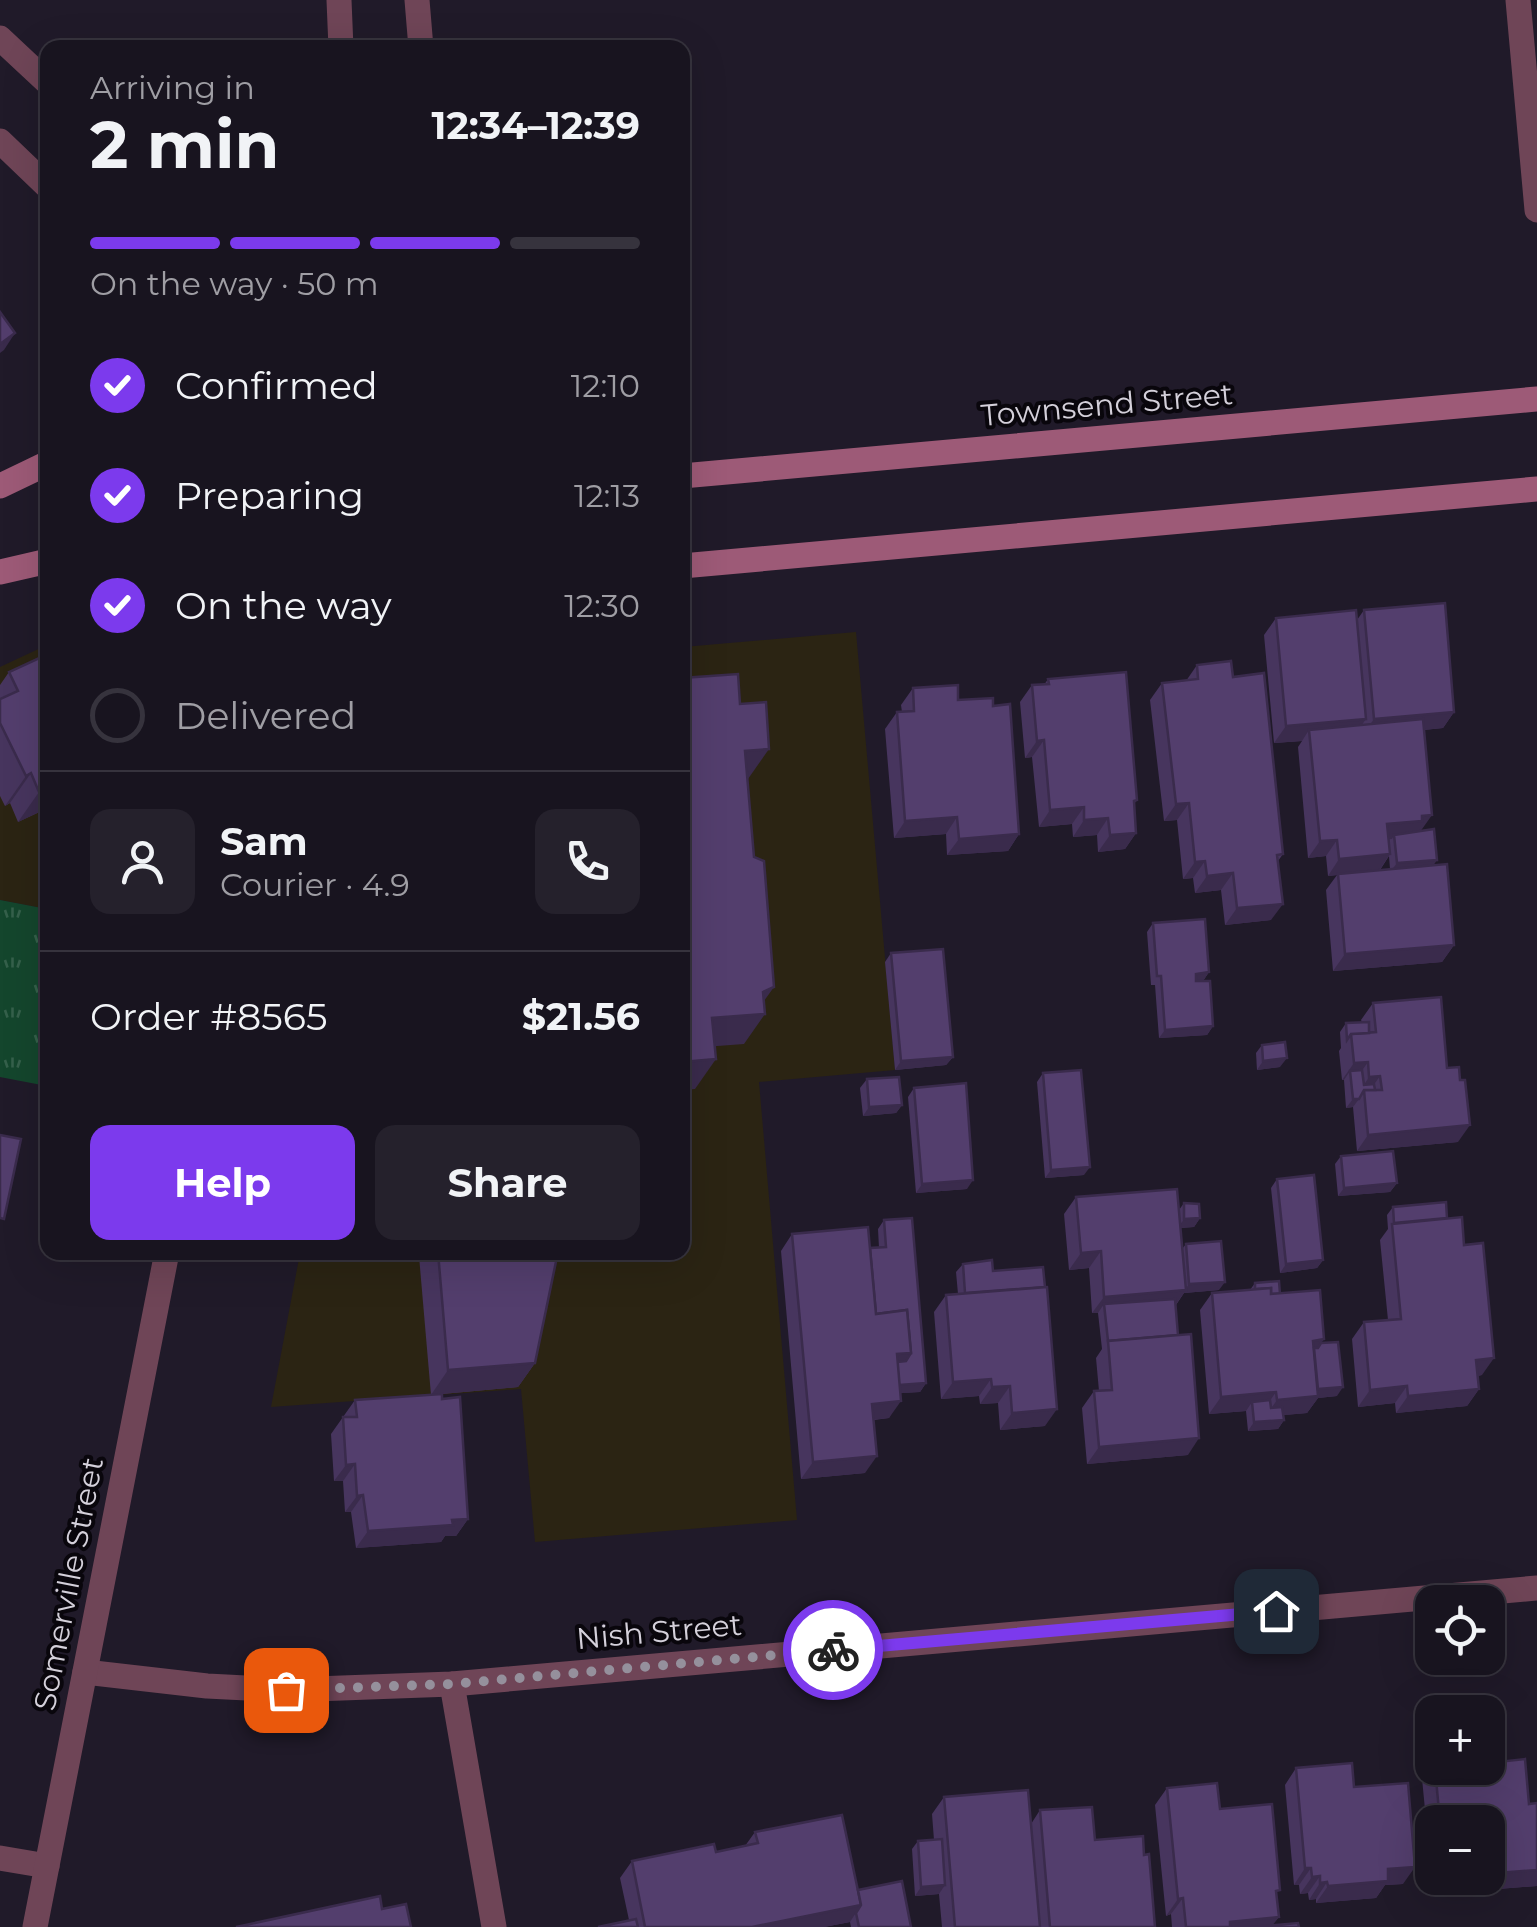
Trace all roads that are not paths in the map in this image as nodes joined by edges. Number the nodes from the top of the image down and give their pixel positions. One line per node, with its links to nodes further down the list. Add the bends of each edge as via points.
1 (339, 0): 5 (street)
2 (417, 0): 6 (street)
3 (1518, 0): 10 (street)
4 (0, 38): 7 (street)
5 (340, 40)
6 (420, 40)
7 (40, 75)
8 (0, 141): 9 (street)
9 (40, 178)
10 (1537, 210)
11 (1537, 399): 13 (main road, Townsend Street)
12 (40, 467): 14 (main road)
13 (690, 475)
14 (0, 486)
15 (1537, 489): 17 (main road)
16 (40, 563): 18 (main road)
17 (690, 565)
18 (0, 572)
19 (164, 1260): 21 (street, Somerville Street)
20 (1537, 1588): 22 (street, Nish Street)
21 (86, 1672): 22 (street, Nish Street, via 270,1689); 24 (street, Somerville Street)
22 (452, 1684): 26 (street)
23 (0, 1858): 24 (street)
24 (47, 1866): 25 (street, Somerville Street)
25 (35, 1927)
26 (494, 1927)

